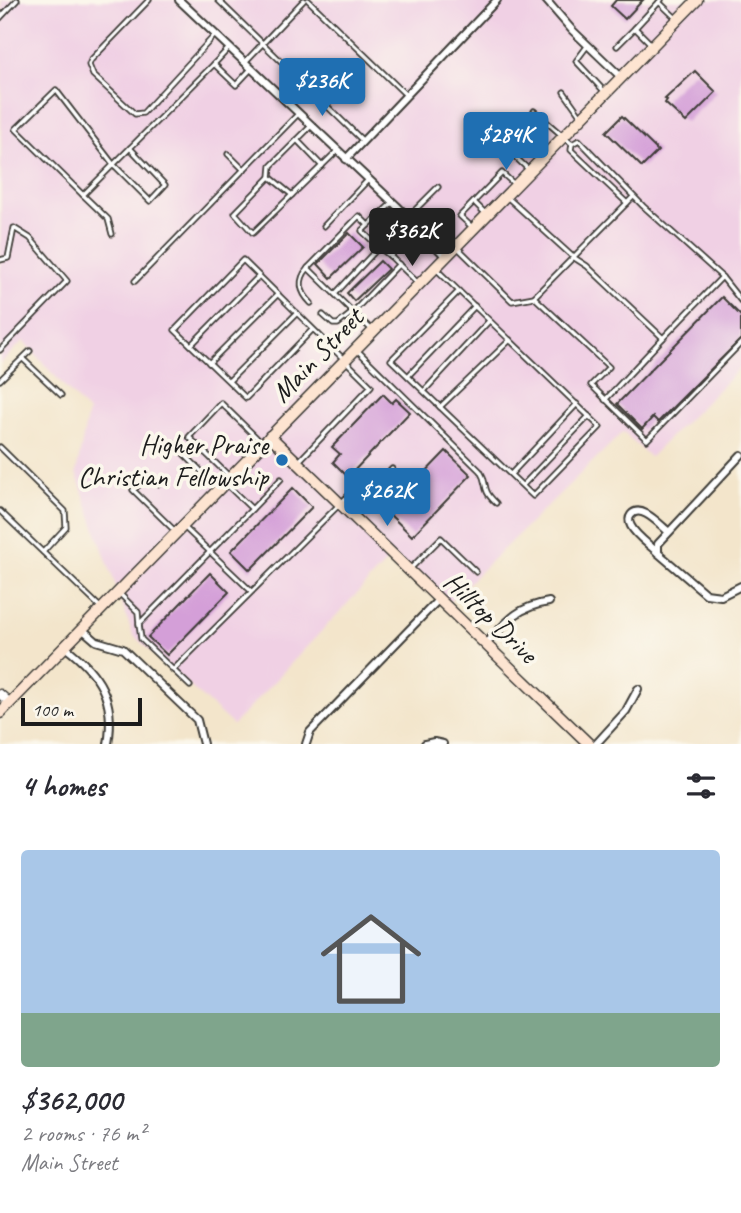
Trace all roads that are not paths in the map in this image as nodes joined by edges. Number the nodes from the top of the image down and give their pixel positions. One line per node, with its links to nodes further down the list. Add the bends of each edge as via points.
1 (17, 0): 10 (lane)
2 (149, 0): 13 (lane, via 89,65 93,75 135,114 143,113)
3 (179, 0): 13 (street)
4 (218, 0): 14 (lane)
5 (306, 0): 14 (lane); 25 (lane)
6 (497, 0): 25 (street)
7 (546, 0): 15 (street)
8 (697, 0): 11 (main road, Main Street)
9 (660, 1): 11 (lane); 12 (lane)
10 (0, 18)
11 (678, 20): 16 (main road, Main Street)
12 (635, 28): 16 (lane); 17 (lane)
13 (215, 35): 18 (street)
14 (262, 44): 19 (lane); 33 (lane)
15 (588, 45): 22 (street); 24 (lane, via 576,61)
16 (653, 45): 22 (main road, Main Street)
17 (617, 46)
18 (229, 48): 19 (street); 20 (lane)
19 (244, 62): 21 (street)
20 (214, 64): 21 (lane, via 236,85); 34 (lane)
21 (251, 69): 27 (street)
22 (621, 77): 24 (main road, Main Street)
23 (564, 92): 28 (lane)
24 (606, 93): 28 (main road, Main Street)
25 (406, 95): 33 (street)
26 (534, 111): 32 (lane)
27 (298, 114): 29 (street); 40 (lane)
28 (582, 117): 32 (main road, Main Street)
29 (311, 126): 31 (lane); 35 (street)
30 (494, 137): 41 (lane)
31 (297, 140): 39 (lane); 42 (lane, via 271,166)
32 (568, 140): 41 (main road, Main Street); 49 (lane, via 579,140); 52 (lane, via 571,150)
33 (363, 141): 37 (street)
34 (130, 148): 38 (lane); 38 (lane, via 165,185 150,201)
35 (337, 151): 37 (street); 39 (lane)
36 (228, 154): 40 (lane)
37 (346, 159): 43 (street)
38 (113, 164): 46 (lane); 46 (lane, via 56,90 16,129)
39 (322, 166): 47 (lane)
40 (244, 170): 71 (lane)
41 (529, 171): 44 (main road, Main Street)
42 (270, 177): 47 (lane); 47 (lane, via 235,213 253,233)
43 (368, 180): 50 (street); 56 (lane)
44 (515, 185): 48 (main road, Main Street); 51 (lane, via 502,173)
45 (438, 187): 54 (lane)
46 (83, 195): 59 (lane, via 108,219)
47 (292, 195)
48 (505, 196): 53 (main road, Main Street); 64 (lane)
49 (634, 197): 52 (lane); 70 (lane)
50 (393, 202): 54 (street); 55 (lane)
51 (474, 202): 53 (lane); 58 (lane, via 460,216)
52 (628, 202): 64 (lane)
53 (486, 215): 58 (main road, Main Street)
54 (408, 217): 57 (street)
55 (368, 225): 61 (lane, via 362,231); 68 (lane, via 359,216)
56 (324, 226)
57 (418, 227): 62 (lane); 63 (street)
58 (473, 228): 60 (main road, Main Street)
59 (112, 234)
60 (456, 246): 63 (main road, Main Street); 76 (lane, via 512,301)
61 (379, 247): 62 (lane); 75 (lane)
62 (390, 256): 66 (lane)
63 (445, 256): 67 (main road, Main Street)
64 (573, 257): 76 (lane); 86 (lane)
65 (0, 260): 91 (lane, via 9,256 14,228 30,238 66,281)
66 (399, 264): 72 (lane); 80 (lane)
67 (435, 267): 72 (main road, Main Street); 73 (lane)
68 (308, 268): 75 (lane); 78 (lane, via 300,285)
69 (260, 276): 74 (lane); 89 (lane); 89 (lane, via 243,260 174,330)
70 (722, 277): 77 (lane); 86 (lane)
71 (135, 281)
72 (419, 284): 85 (main road, Main Street)
73 (459, 291): 79 (lane); 96 (lane, via 391,359)
74 (278, 294): 81 (lane); 95 (lane)
75 (335, 294): 80 (lane)
76 (534, 298): 101 (lane, via 609,366 591,385)
77 (741, 301)
78 (311, 303)
79 (475, 306): 83 (lane); 96 (lane)
80 (353, 312): 82 (lane, via 338,324); 85 (lane)
81 (297, 313): 84 (lane); 98 (lane)
82 (323, 315)
83 (490, 321): 87 (lane); 99 (lane)
84 (313, 329): 94 (lane); 98 (lane, via 246,398)
85 (373, 331): 90 (main road, Main Street)
86 (663, 338): 101 (lane)
87 (510, 340): 102 (lane); 103 (lane)
88 (741, 344): 101 (lane, via 647,440)
89 (191, 345): 95 (lane)
90 (355, 349): 94 (main road, Main Street); 119 (lane, via 480,471 484,490)
91 (0, 350)
92 (30, 351): 93 (lane)
93 (23, 359): 97 (lane); 100 (lane)
94 (345, 359): 105 (main road, Main Street); 109 (lane, via 371,386)
95 (209, 363): 98 (lane)
96 (408, 376): 99 (lane)
97 (0, 380)
98 (228, 381)
99 (424, 391): 103 (lane)
100 (61, 395)
101 (605, 400)
102 (577, 404): 104 (lane); 111 (lane)
103 (440, 407): 111 (lane)
104 (589, 416): 115 (lane); 115 (lane, via 600,427 533,496)
105 (266, 440): 109 (main road, Hilltop Drive); 113 (main road, Main Street); 113 (lane, via 221,403 189,437)
106 (174, 444): 113 (lane)
107 (0, 447): 124 (lane, via 65,511 66,527)
108 (741, 455): 123 (street)
109 (297, 462): 118 (main road, Hilltop Drive)
110 (392, 469): 116 (lane)
111 (510, 474): 115 (lane)
112 (281, 479): 120 (lane)
113 (224, 483): 120 (lane); 122 (main road, Main Street)
114 (158, 484): 122 (lane, via 149,476 133,490)
115 (522, 486)
116 (371, 490): 117 (lane); 118 (lane, via 361,483)
117 (384, 500)
118 (339, 503): 127 (main road, Hilltop Drive); 130 (lane)
119 (496, 503)
120 (252, 509): 125 (lane)
121 (0, 511): 124 (lane)
122 (179, 529): 125 (lane); 131 (main road, Main Street)
123 (668, 531): 126 (street, via 658,544); 126 (street, via 642,512 630,517 632,528)
124 (43, 552): 134 (lane)
125 (210, 552): 130 (lane); 135 (lane)
126 (658, 553): 129 (street, via 706,594 721,596)
127 (409, 570): 128 (lane, via 441,538); 132 (main road, Hilltop Drive)
128 (476, 572)
129 (741, 586)
130 (251, 591): 139 (lane)
131 (118, 592): 134 (main road, Main Street); 135 (lane, via 138,612)
132 (439, 599): 137 (main road, Hilltop Drive); 147 (street, via 310,732)
133 (549, 602): 137 (street, via 516,612)
134 (102, 609): 136 (main road, Main Street)
135 (139, 624): 139 (lane, via 141,639)
136 (82, 629): 138 (main road, Main Street); 146 (street, via 96,641 123,649 197,720)
137 (486, 644): 150 (main road, Hilltop Drive)
138 (65, 647): 143 (main road, Main Street); 145 (street, via 79,657 103,689 111,721)
139 (173, 670): 140 (lane)
140 (190, 686)
141 (638, 689): 151 (street, via 626,711)
142 (0, 694): 143 (street)
143 (9, 703): 144 (main road, Main Street)
144 (0, 713)
145 (108, 744)
146 (203, 744)
147 (306, 744)
148 (425, 744): 149 (street)
149 (443, 744)
150 (589, 744)
151 (596, 744)

